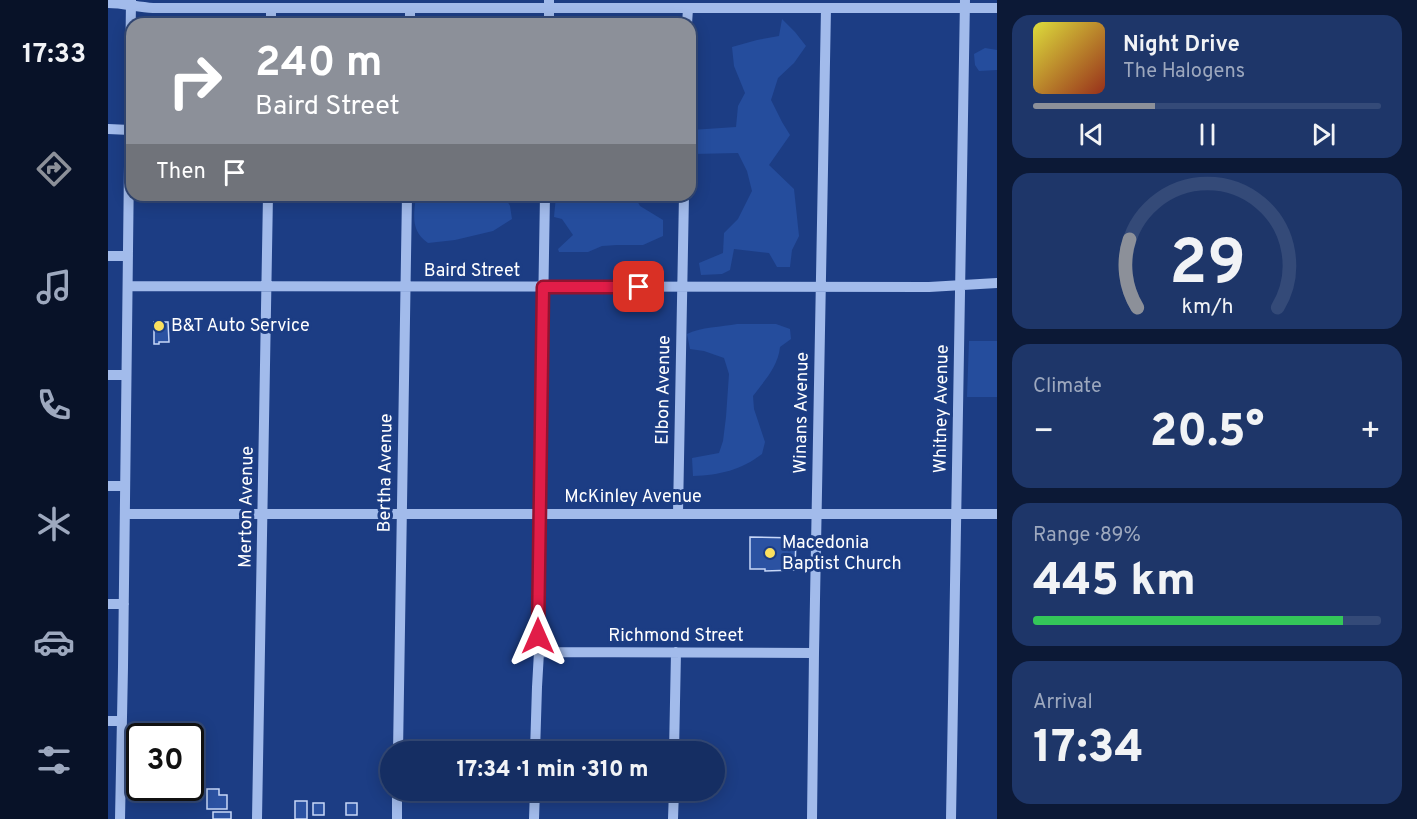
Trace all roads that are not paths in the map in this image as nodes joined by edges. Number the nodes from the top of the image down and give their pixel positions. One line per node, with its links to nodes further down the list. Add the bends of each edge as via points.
1 (108, 3): 2 (street)
2 (131, 3): 5 (street, via 140,8); 10 (street)
3 (549, 4): 8 (street); 9 (street)
4 (965, 4): 6 (street); 7 (street); 24 (street, Whitney Avenue)
5 (271, 8): 8 (street); 11 (street)
6 (826, 8): 9 (street); 30 (street, Winans Avenue)
7 (997, 8)
8 (410, 9): 12 (street)
9 (688, 9): 13 (street)
10 (131, 18)
11 (271, 18)
12 (410, 18)
13 (687, 18)
14 (108, 129): 15 (street)
15 (126, 130)
16 (129, 201): 22 (street)
17 (268, 201): 26 (street, Merton Avenue)
18 (407, 201): 27 (street, Bertha Avenue)
19 (546, 201): 28 (street)
20 (684, 201): 29 (street, Elbon Avenue)
21 (108, 256): 22 (street)
22 (128, 256): 25 (street)
23 (997, 283): 24 (street, Baird Street)
24 (960, 285): 30 (street, Baird Street); 41 (street, Whitney Avenue)
25 (128, 286): 26 (street, Baird Street); 32 (street)
26 (267, 287): 27 (street, Baird Street); 37 (street, Merton Avenue)
27 (406, 287): 28 (street, Baird Street); 38 (street, Bertha Avenue)
28 (543, 287): 29 (street, Baird Street); 39 (street)
29 (682, 287): 30 (street, Baird Street); 35 (street, Elbon Avenue)
30 (822, 287): 40 (street, Winans Avenue)
31 (108, 375): 32 (street)
32 (126, 375): 34 (street)
33 (108, 486): 34 (street)
34 (125, 486): 36 (street)
35 (678, 513): 39 (street, McKinley Avenue); 40 (street, McKinley Avenue)
36 (125, 514): 37 (street, McKinley Avenue); 44 (street)
37 (263, 514): 38 (street, McKinley Avenue); 57 (street, Merton Avenue)
38 (402, 514): 39 (street, McKinley Avenue); 50 (street, Bertha Avenue)
39 (539, 514): 45 (street)
40 (816, 514): 41 (street, McKinley Avenue); 47 (street, Winans Avenue)
41 (957, 514): 42 (street, McKinley Avenue); 62 (street, Whitney Avenue)
42 (997, 514)
43 (108, 604): 44 (street)
44 (124, 604): 49 (street)
45 (539, 652): 46 (street, Richmond Street); 51 (street)
46 (676, 652): 47 (street, Richmond Street); 52 (street)
47 (814, 653): 61 (street, Winans Avenue)
48 (108, 721): 49 (street)
49 (122, 721): 56 (street)
50 (398, 741)
51 (536, 741)
52 (674, 741)
53 (397, 801): 58 (street)
54 (535, 801): 59 (street)
55 (674, 801): 60 (street)
56 (120, 819)
57 (257, 819)
58 (397, 819)
59 (534, 819)
60 (673, 819)
61 (812, 819)
62 (951, 819)

